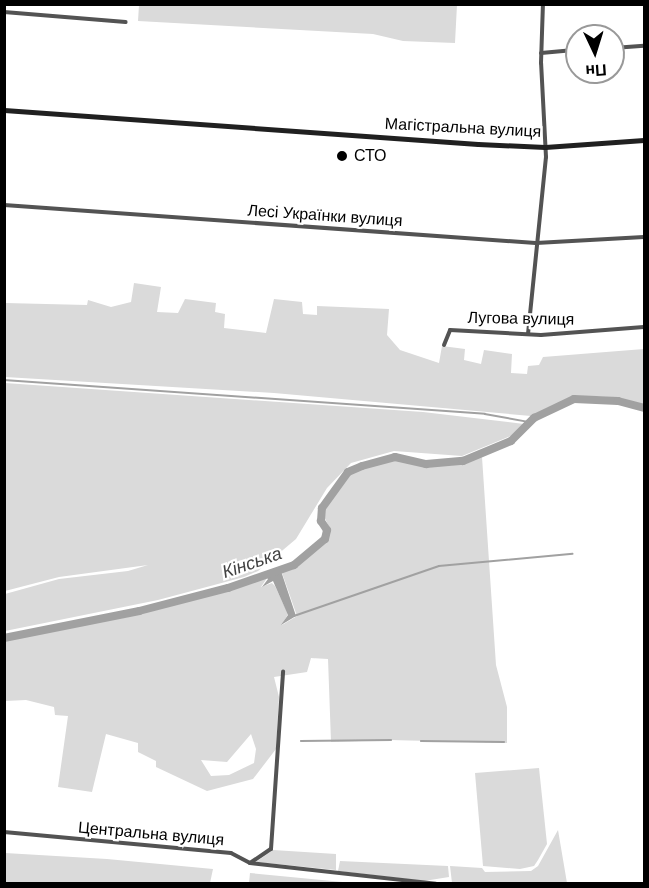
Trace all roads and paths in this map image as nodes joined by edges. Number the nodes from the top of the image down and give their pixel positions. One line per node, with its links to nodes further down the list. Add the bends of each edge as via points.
1 (543, 4): 7 (street)
2 (4, 12): 3 (street)
3 (126, 22)
4 (645, 46): 5 (street)
5 (625, 47)
6 (565, 51): 7 (street)
7 (541, 52): 10 (street)
8 (4, 110): 10 (main road, Магістральна вулиця)
9 (645, 140): 10 (main road, Магістральна вулиця)
10 (545, 147): 13 (street)
11 (4, 205): 13 (street, Лесі Українки вулиця)
12 (645, 237): 13 (street, Лесі Українки вулиця)
13 (536, 243): 15 (street)
14 (645, 327): 15 (street, Лугова вулиця)
15 (528, 334): 16 (street, Лугова вулиця, via 450,330)
16 (444, 345)
17 (283, 671): 19 (street, via 271,849)
18 (4, 832): 19 (street, Центральна вулиця, via 231,853)
19 (250, 863): 20 (street, Центральна вулиця)
20 (436, 884)

